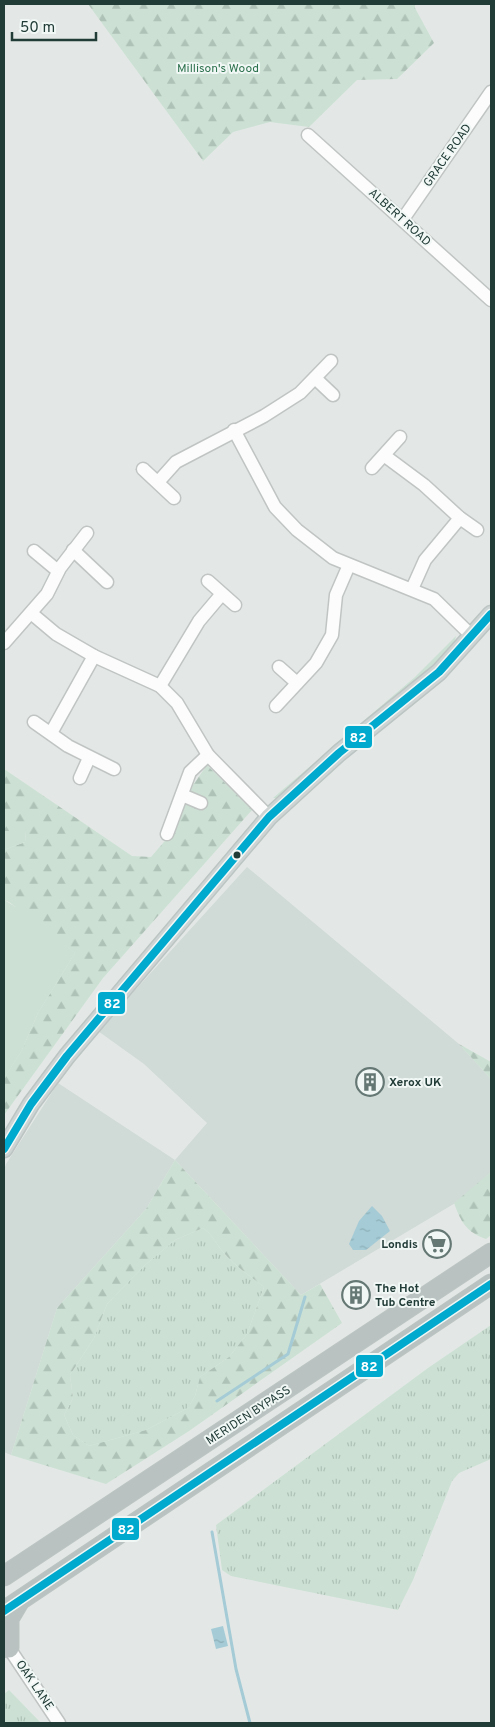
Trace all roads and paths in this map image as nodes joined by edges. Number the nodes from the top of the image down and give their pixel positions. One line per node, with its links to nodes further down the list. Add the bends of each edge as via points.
1 (491, 92): 3 (street, GRACE ROAD)
2 (308, 135): 3 (street, ALBERT ROAD)
3 (403, 219): 4 (street, ALBERT ROAD)
4 (491, 300)
5 (331, 361): 6 (street)
6 (315, 378): 7 (street); 8 (street, via 300,393)
7 (333, 395)
8 (234, 430): 13 (street, via 176,462); 20 (street, via 276,507 297,530 333,558)
9 (400, 437): 10 (street)
10 (385, 456): 11 (street); 15 (street)
11 (372, 468)
12 (143, 469): 13 (street)
13 (159, 481): 14 (street)
14 (174, 498)
15 (460, 518): 16 (street); 24 (street, via 425,560)
16 (477, 530)
17 (87, 533): 18 (street)
18 (73, 550): 21 (street); 23 (street)
19 (34, 551): 21 (street)
20 (349, 565): 24 (street); 33 (street, via 336,595 332,635 316,663)
21 (58, 572): 27 (street, via 47,594)
22 (208, 580): 25 (street)
23 (107, 582)
24 (412, 589): 29 (street, via 434,599)
25 (221, 595): 26 (street); 34 (street, via 199,621)
26 (235, 605)
27 (31, 613): 30 (street); 31 (street, via 56,634)
28 (491, 614): 29 (main road)
29 (472, 636): 44 (main road, via 438,672 339,753)
30 (4, 643)
31 (94, 656): 34 (street); 37 (street)
32 (278, 667): 33 (street)
33 (297, 683): 35 (street)
34 (160, 686): 38 (street, via 177,703)
35 (276, 706)
36 (34, 722): 37 (street)
37 (51, 733): 39 (street)
38 (208, 755): 42 (street, via 190,772); 44 (street)
39 (89, 758): 40 (street); 41 (street)
40 (114, 770)
41 (80, 778)
42 (182, 795): 43 (street); 45 (street)
43 (201, 803)
44 (269, 817): 46 (main road, via 66,1056)
45 (167, 834)
46 (4, 1148)
47 (491, 1253): 49 (highway, MERIDEN BYPASS)
48 (491, 1284): 50 (highway)
49 (4, 1576)
50 (20, 1600): 51 (highway); 52 (highway, via 9,1619)
51 (4, 1612)
52 (6, 1646): 53 (street, OAK LANE)
53 (60, 1723)

